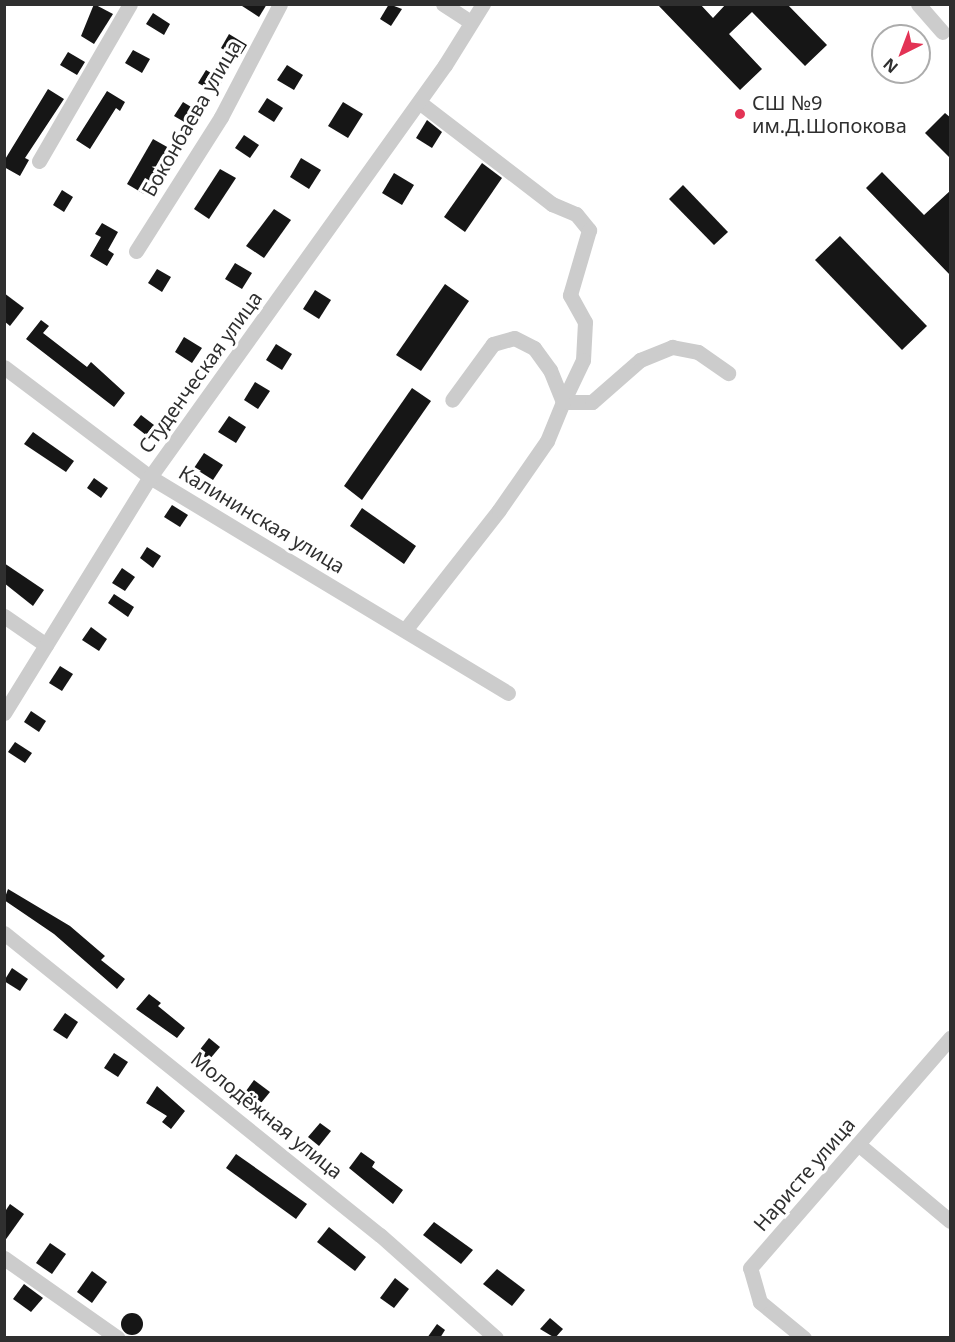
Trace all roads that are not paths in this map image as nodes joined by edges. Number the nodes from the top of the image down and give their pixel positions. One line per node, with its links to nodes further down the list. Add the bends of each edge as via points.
1 (130, 4): 9 (street)
2 (280, 4): 10 (street, Боконбаева улица, via 221,117)
3 (443, 4): 6 (street)
4 (483, 4): 6 (street)
5 (918, 4): 7 (street)
6 (471, 22): 8 (street, Студенческая улица)
7 (942, 33)
8 (419, 102): 14 (street, via 552,204 576,214 589,230 570,295 585,322 582,360); 15 (street, Студенческая улица)
9 (39, 161)
10 (136, 251)
11 (4, 367): 15 (street, Калининская улица)
12 (728, 373): 14 (street, via 698,352 672,347 640,360 592,402)
13 (452, 400): 14 (street, via 493,344 514,338 534,348 550,370)
14 (563, 402): 17 (street, via 547,441 500,510)
15 (150, 477): 17 (street, Калининская улица); 18 (street, Студенческая улица)
16 (4, 616): 18 (street)
17 (405, 630): 19 (street, Калининская улица)
18 (46, 645): 20 (street, Студенческая улица)
19 (508, 693)
20 (4, 713)
21 (4, 933): 27 (street, Молодёжная улица, via 380,1235)
22 (951, 1038): 23 (street, Наристе улица)
23 (858, 1144): 24 (street); 28 (street, Наристе улица, via 750,1268 760,1302)
24 (951, 1221)
25 (4, 1258): 26 (street)
26 (118, 1338)
27 (496, 1338)
28 (804, 1338)

